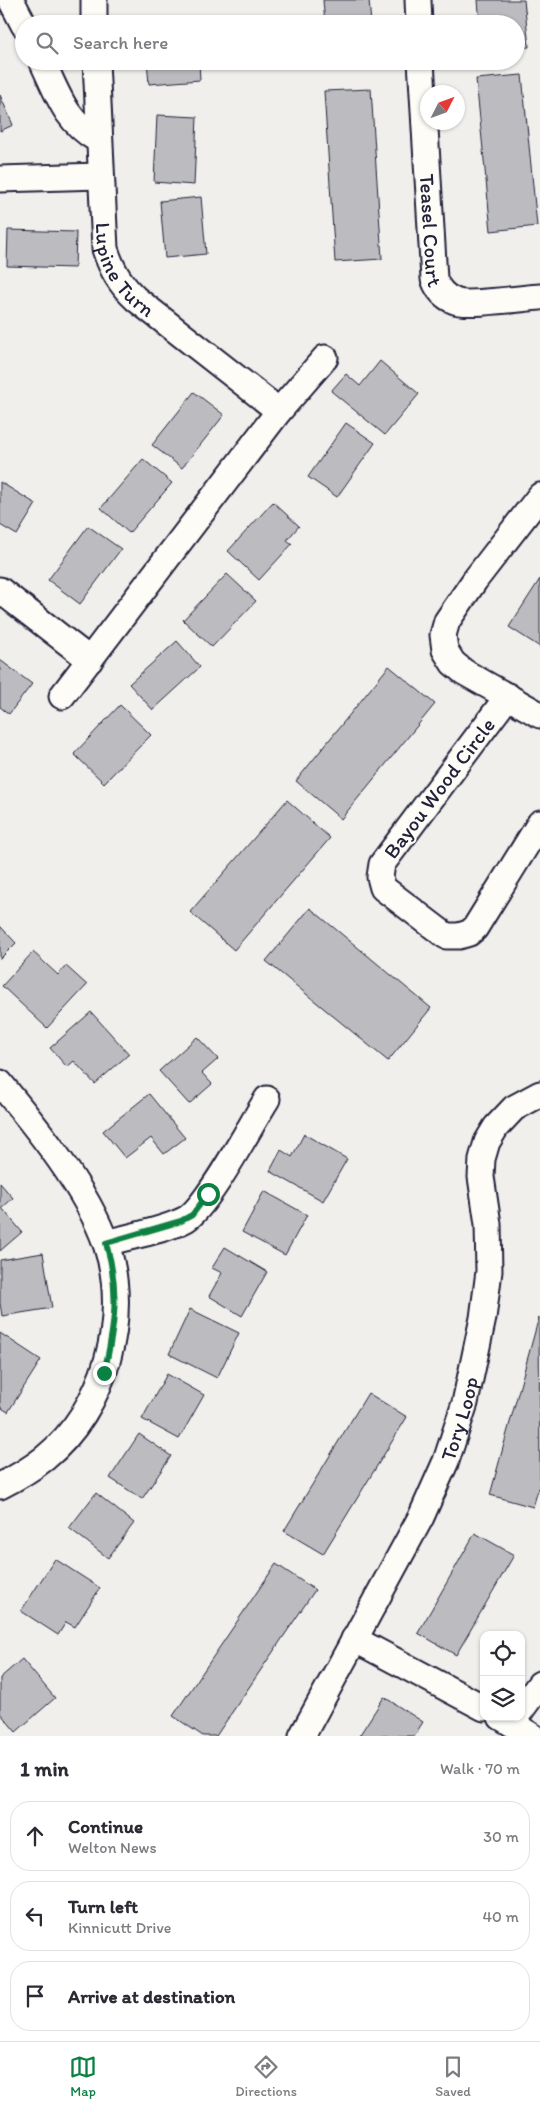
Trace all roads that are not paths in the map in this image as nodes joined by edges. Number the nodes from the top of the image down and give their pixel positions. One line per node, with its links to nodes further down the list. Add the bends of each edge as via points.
1 (94, 0): 3 (street)
2 (418, 0): 4 (street)
3 (94, 15)
4 (419, 15)
5 (47, 70): 8 (street, via 71,118 84,132)
6 (96, 70): 8 (street, Lupine Turn)
7 (422, 70): 11 (street, Teasel Court, via 437,287 444,296 456,302)
8 (98, 140): 9 (street, Lupine Turn)
9 (100, 176): 10 (street); 13 (street, Lupine Turn, via 105,248 114,273 124,287)
10 (0, 179)
11 (540, 297)
12 (325, 358): 13 (street)
13 (279, 411): 16 (street)
14 (540, 496): 18 (street, via 475,580 447,621 443,635 445,650 452,663)
15 (0, 590): 16 (street)
16 (90, 660): 17 (street)
17 (62, 696)
18 (508, 696): 19 (street); 20 (street, Bayou Wood Circle, via 382,864 380,877 384,888 446,936 469,932 475,928)
19 (540, 715)
20 (540, 823)
21 (0, 1083): 24 (street, via 67,1171 96,1219)
22 (540, 1094): 26 (street, Tory Loop, via 514,1108 487,1142 481,1177 488,1224 488,1271 483,1318 464,1403 446,1461 421,1517)
23 (267, 1098): 24 (street, via 192,1215 171,1225)
24 (106, 1243): 25 (street, via 116,1307 104,1373 70,1433 46,1457)
25 (0, 1486)
26 (354, 1638): 28 (street); 30 (street, Tory Loop)
27 (540, 1684): 29 (street)
28 (480, 1706)
29 (515, 1723)
30 (302, 1736)

